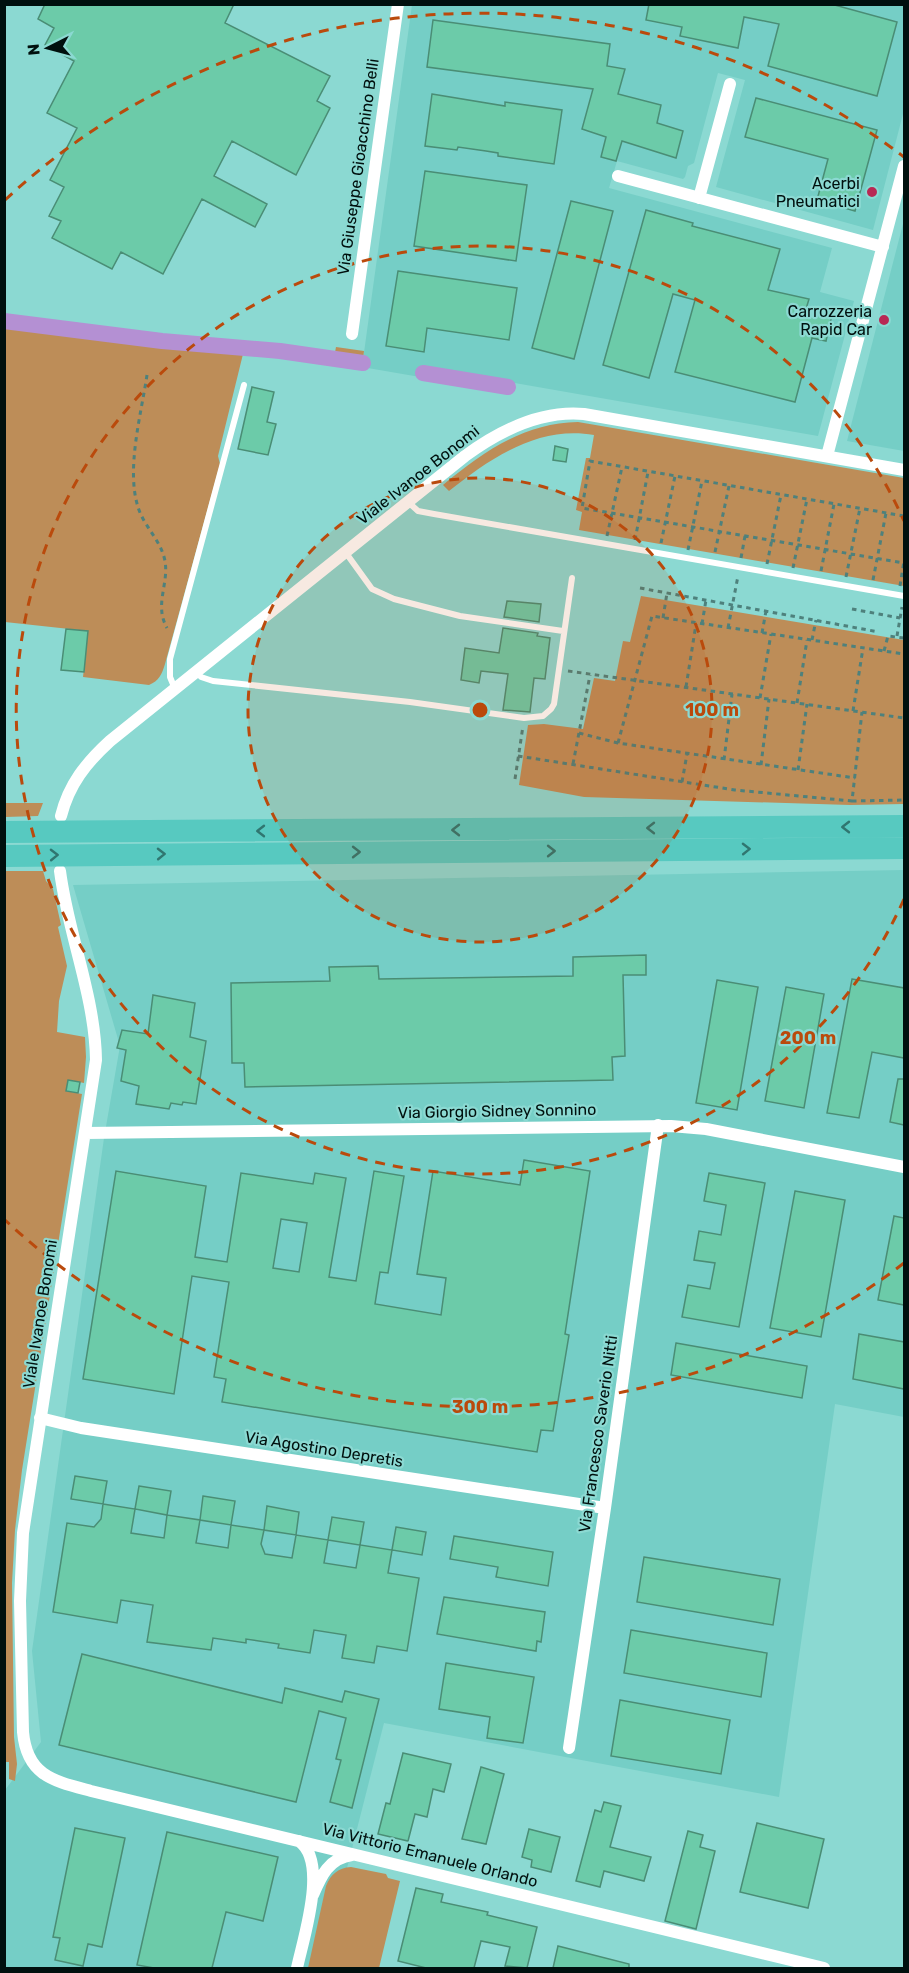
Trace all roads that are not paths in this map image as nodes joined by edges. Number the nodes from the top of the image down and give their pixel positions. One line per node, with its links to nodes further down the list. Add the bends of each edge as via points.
1 (398, 4): 7 (street, Via Giuseppe Gioacchino Belli)
2 (730, 84): 5 (street)
3 (904, 166): 6 (street)
4 (618, 176): 5 (street)
5 (699, 198): 6 (street)
6 (883, 247): 9 (street)
7 (352, 334)
8 (244, 385): 17 (lane, via 172,653 169,671)
9 (827, 456): 10 (street, Viale Ivanoe Bonomi); 11 (street, Viale Ivanoe Bonomi, via 593,415 563,414 523,423 489,440)
10 (904, 470)
11 (408, 502): 12 (street, Viale Ivanoe Bonomi); 14 (lane, via 424,513)
12 (346, 553): 15 (lane, via 372,589 394,599 460,616); 16 (street, Viale Ivanoe Bonomi)
13 (572, 578): 15 (lane)
14 (902, 596)
15 (563, 631): 16 (lane, via 555,698 552,709 543,716 524,718 213,681)
16 (196, 672): 17 (street, Viale Ivanoe Bonomi)
17 (175, 689): 18 (street, Viale Ivanoe Bonomi, via 86,764 70,790)
18 (61, 816)
19 (904, 826): 20 (highway, one-way to 20)
20 (4, 832)
21 (843, 848): 22 (highway); 23 (highway, one-way to 21); 24 (highway)
22 (904, 848)
23 (4, 856)
24 (904, 857)
25 (60, 871): 27 (street, Viale Ivanoe Bonomi, via 95,1044)
26 (658, 1125): 27 (street, Via Giorgio Sidney Sonnino); 28 (street, Via Giorgio Sidney Sonnino, via 699,1128); 30 (street, Via Francesco Saverio Nitti)
27 (86, 1133): 29 (street, Viale Ivanoe Bonomi)
28 (904, 1167)
29 (40, 1418): 30 (street, Via Agostino Depretis, via 81,1428); 32 (street, Viale Ivanoe Bonomi, via 21,1565 23,1732 26,1753)
30 (605, 1508): 31 (street, Via Francesco Saverio Nitti)
31 (568, 1748)
32 (33, 1765): 33 (street, Via Vittorio Emanuele Orlando, via 46,1776 68,1785)
33 (292, 1839): 34 (street, Via Vittorio Emanuele Orlando); 35 (street, via 303,1844 311,1856)
34 (363, 1856): 35 (street, via 347,1856 331,1863); 37 (street, Via Vittorio Emanuele Orlando)
35 (313, 1897): 36 (street)
36 (297, 1968)
37 (824, 1968)

